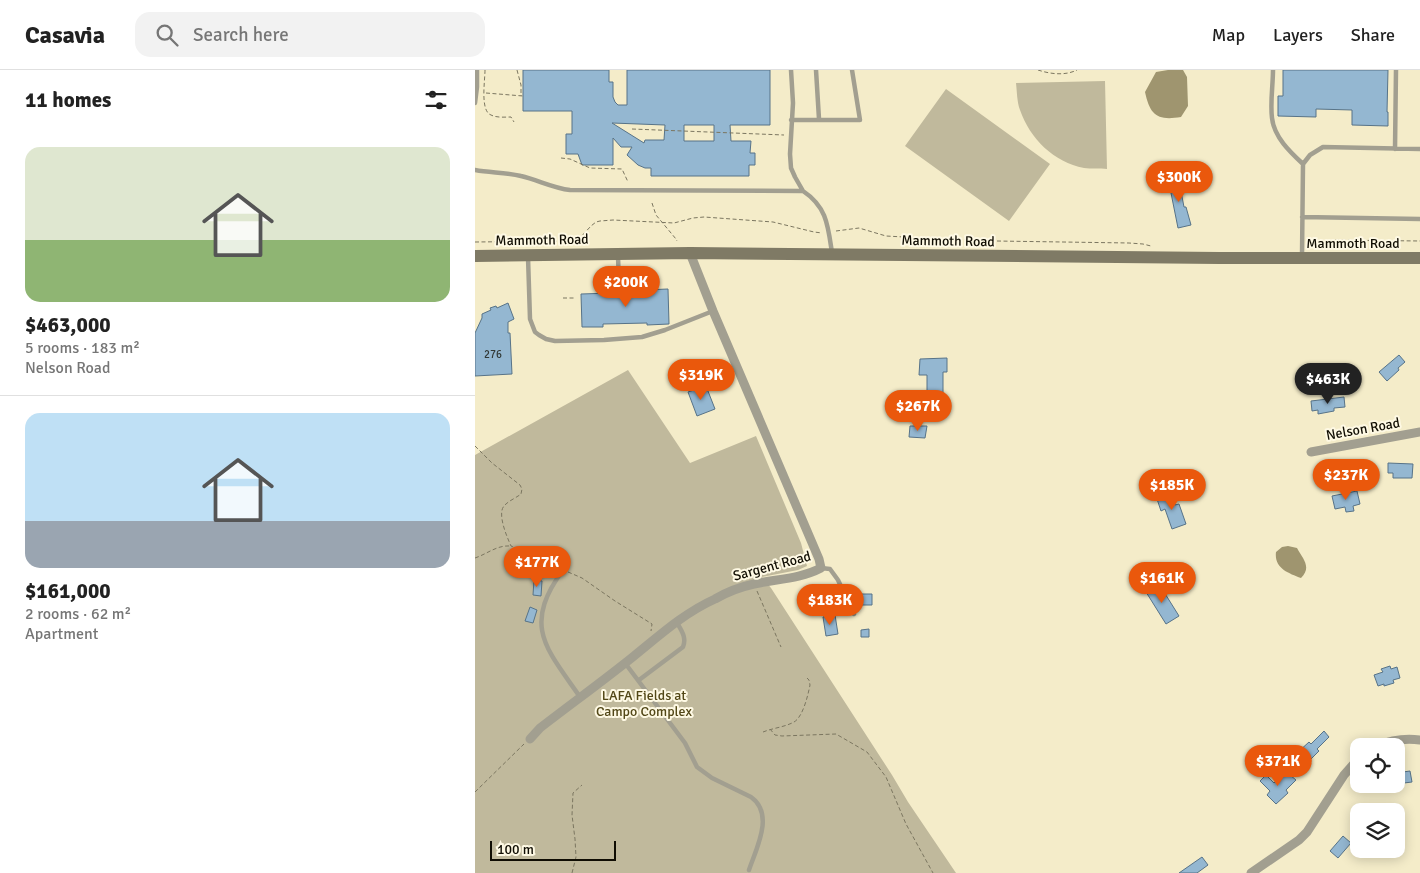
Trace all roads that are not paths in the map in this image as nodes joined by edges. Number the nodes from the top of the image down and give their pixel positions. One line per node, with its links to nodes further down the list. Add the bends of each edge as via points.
1 (477, 70): 7 (lane)
2 (791, 70): 9 (lane)
3 (816, 70): 8 (lane)
4 (852, 70): 8 (lane, via 860,120)
5 (1273, 70): 12 (lane, via 1274,127 1281,140)
6 (1396, 70): 10 (lane)
7 (475, 103)
8 (819, 119): 9 (lane)
9 (791, 120): 14 (lane, via 791,168)
10 (1395, 149): 11 (lane); 12 (lane, via 1323,147)
11 (1420, 149)
12 (1303, 164): 15 (lane)
13 (475, 170): 14 (lane, via 520,175 570,190)
14 (803, 190): 20 (lane, via 823,210)
15 (1302, 217): 16 (lane); 17 (lane)
16 (1420, 219)
17 (1306, 253): 20 (main road, Mammoth Road); 23 (main road, Mammoth Road, via 1363,259)
18 (618, 254): 19 (main road, Mammoth Road); 22 (main road, Mammoth Road); 24 (lane)
19 (691, 254): 20 (main road, Mammoth Road); 25 (street, Sargent Road)
20 (832, 254)
21 (475, 256): 22 (main road, Mammoth Road)
22 (527, 256): 25 (lane, via 530,320 535,332 546,339 642,337)
23 (1420, 258)
24 (619, 285)
25 (713, 311): 28 (street, Sargent Road)
26 (1420, 432): 27 (street, Nelson Road)
27 (1311, 452)
28 (821, 568): 30 (lane, via 830,569 839,580); 31 (street, Sargent Road, via 727,593)
29 (563, 570): 34 (lane, via 549,592 541,617 542,635)
30 (854, 614)
31 (676, 621): 32 (street, Sargent Road); 33 (lane, via 685,639 683,647)
32 (625, 663): 33 (lane); 34 (street, Sargent Road)
33 (639, 680): 39 (lane, via 685,743 697,767 711,778 751,797 760,806 763,826)
34 (580, 698): 35 (street, Sargent Road)
35 (530, 739)
36 (1405, 740): 37 (street)
37 (1420, 740)
38 (1350, 768): 40 (street, via 1303,836)
39 (749, 870)
40 (1251, 873)

